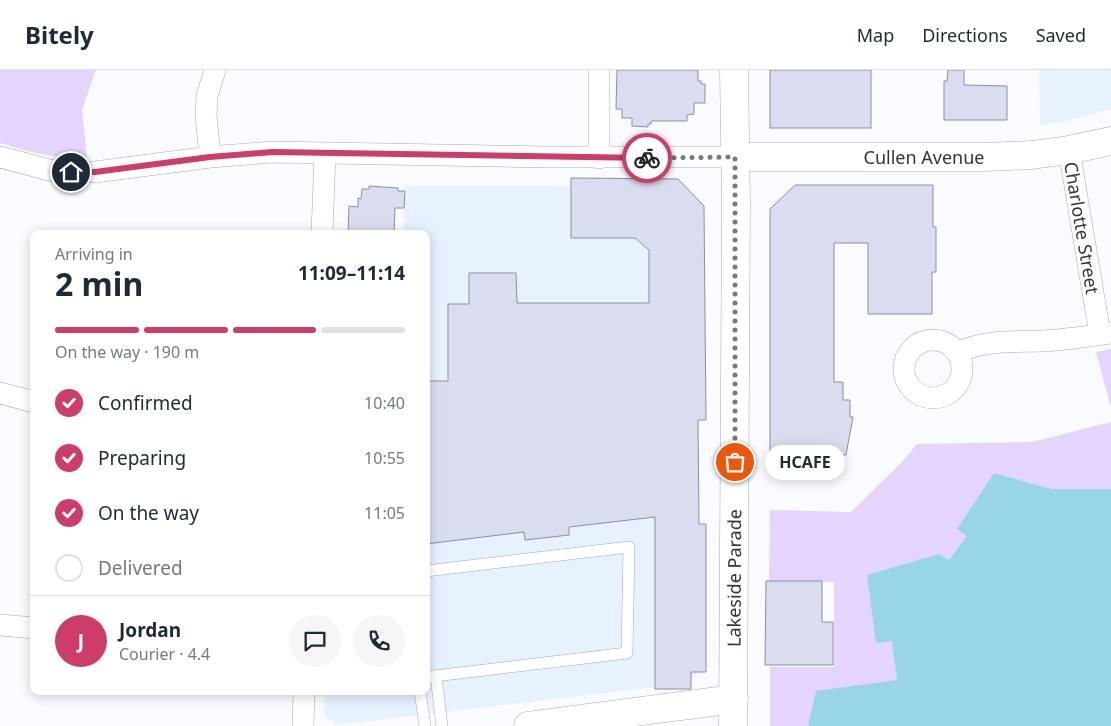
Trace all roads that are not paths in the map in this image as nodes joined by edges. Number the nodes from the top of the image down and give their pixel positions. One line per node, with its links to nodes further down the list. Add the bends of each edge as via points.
1 (215, 70): 8 (street, via 207,96)
2 (599, 70): 10 (street)
3 (734, 70): 9 (street, Lakeside Parade)
4 (1111, 141): 5 (street, Cullen Avenue)
5 (1069, 150): 9 (street, Cullen Avenue, via 984,157); 12 (street, Charlotte Street)
6 (325, 154): 8 (street, via 273,152); 10 (street); 11 (street)
7 (0, 157): 8 (street, via 49,170 95,172)
8 (210, 157)
9 (735, 157): 10 (street); 22 (street, Lakeside Parade)
10 (600, 158)
11 (322, 230)
12 (1105, 333): 13 (street, via 1042,341 993,342)
13 (958, 352)
14 (0, 393): 15 (street)
15 (30, 401)
16 (430, 571): 19 (lane, via 629,547 627,653)
17 (0, 625): 18 (street)
18 (30, 628)
19 (431, 676): 25 (lane)
20 (304, 695): 23 (street)
21 (420, 695): 24 (lane)
22 (734, 699): 26 (street); 27 (street, Lakeside Parade)
23 (302, 726)
24 (424, 726)
25 (442, 726)
26 (528, 726)
27 (733, 726)

